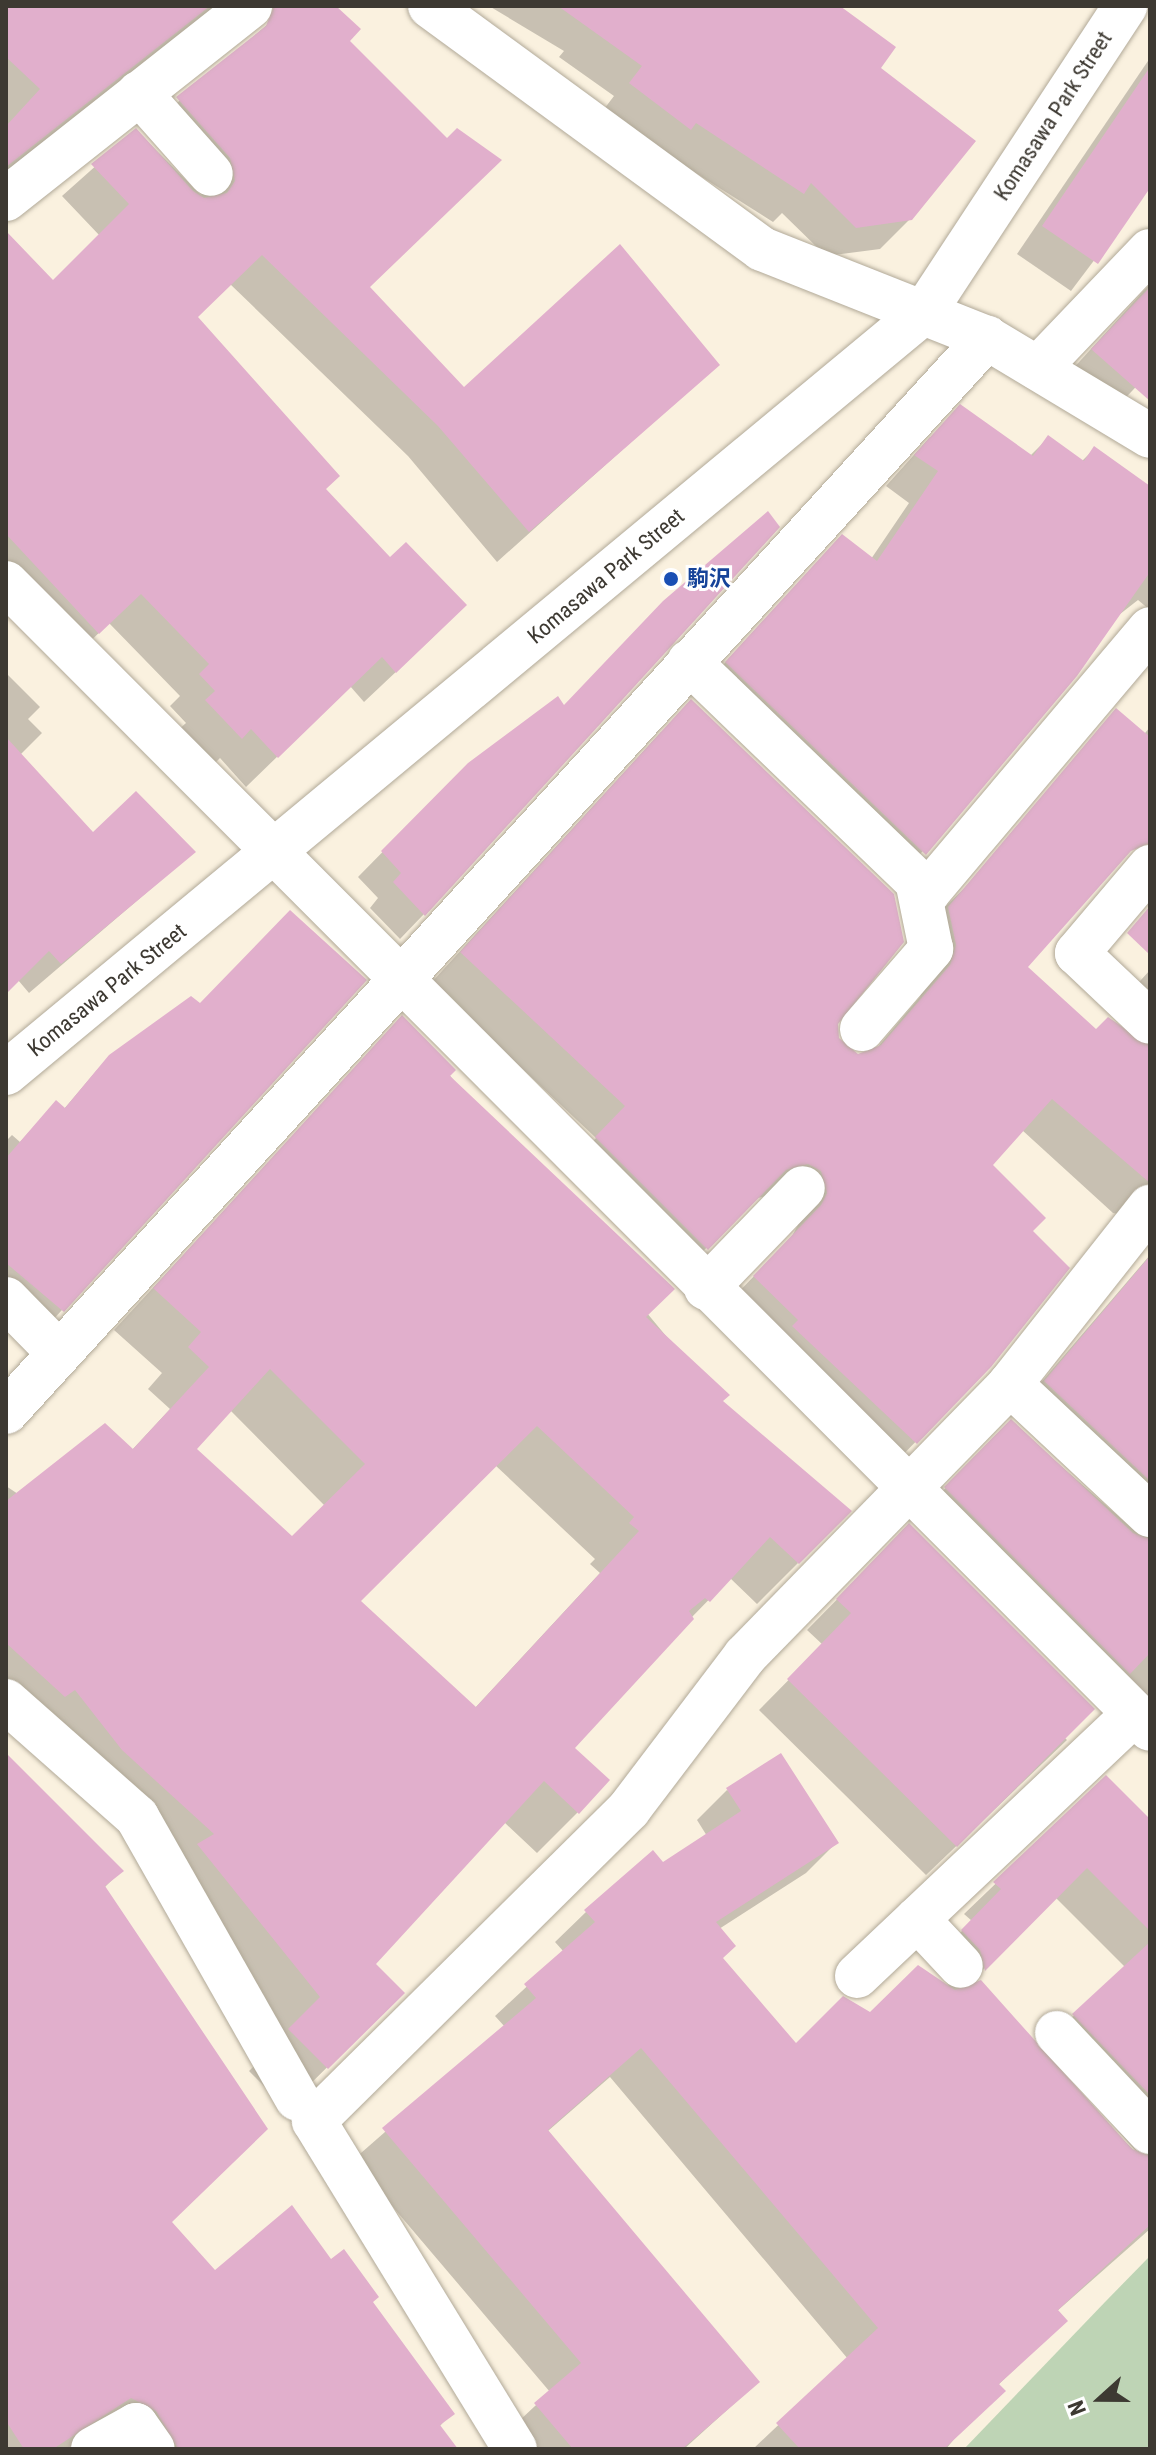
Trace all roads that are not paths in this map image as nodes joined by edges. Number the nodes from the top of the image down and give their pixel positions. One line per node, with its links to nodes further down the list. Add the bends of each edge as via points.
1 (250, 6): 4 (street)
2 (430, 6): 8 (street, via 762,249)
3 (1125, 6): 8 (street, Komasawa Park Street)
4 (139, 93): 5 (street); 6 (street)
5 (211, 174)
6 (6, 199)
7 (1150, 251): 10 (street)
8 (925, 311): 9 (street); 15 (street, Komasawa Park Street)
9 (987, 338): 10 (street); 14 (street)
10 (1038, 368): 11 (street)
11 (1150, 436)
12 (6, 583): 15 (street)
13 (1150, 629): 17 (street, via 928,892)
14 (689, 662): 17 (street); 18 (street)
15 (275, 852): 18 (street); 21 (street, Komasawa Park Street)
16 (1150, 867): 19 (street, via 1077,953)
17 (917, 881): 20 (street, via 931,949)
18 (401, 976): 24 (street); 26 (street)
19 (1150, 1022)
20 (862, 1029)
21 (6, 1073)
22 (803, 1188): 24 (street)
23 (1150, 1207): 27 (street)
24 (706, 1288): 29 (street)
25 (6, 1299): 26 (street)
26 (58, 1352): 28 (street)
27 (1010, 1384): 29 (street); 30 (street)
28 (6, 1412)
29 (903, 1488): 32 (street); 37 (street, via 745,1656 629,1809)
30 (1150, 1515)
31 (6, 1701): 37 (street, via 137,1817)
32 (1142, 1722): 33 (street)
33 (917, 1919): 34 (street); 35 (street)
34 (961, 1966)
35 (857, 1976)
36 (1057, 2033): 38 (street)
37 (306, 2110): 41 (street)
38 (1146, 2117)
39 (93, 2449): 40 (street, via 136,2425)
40 (153, 2449)
41 (515, 2449)

